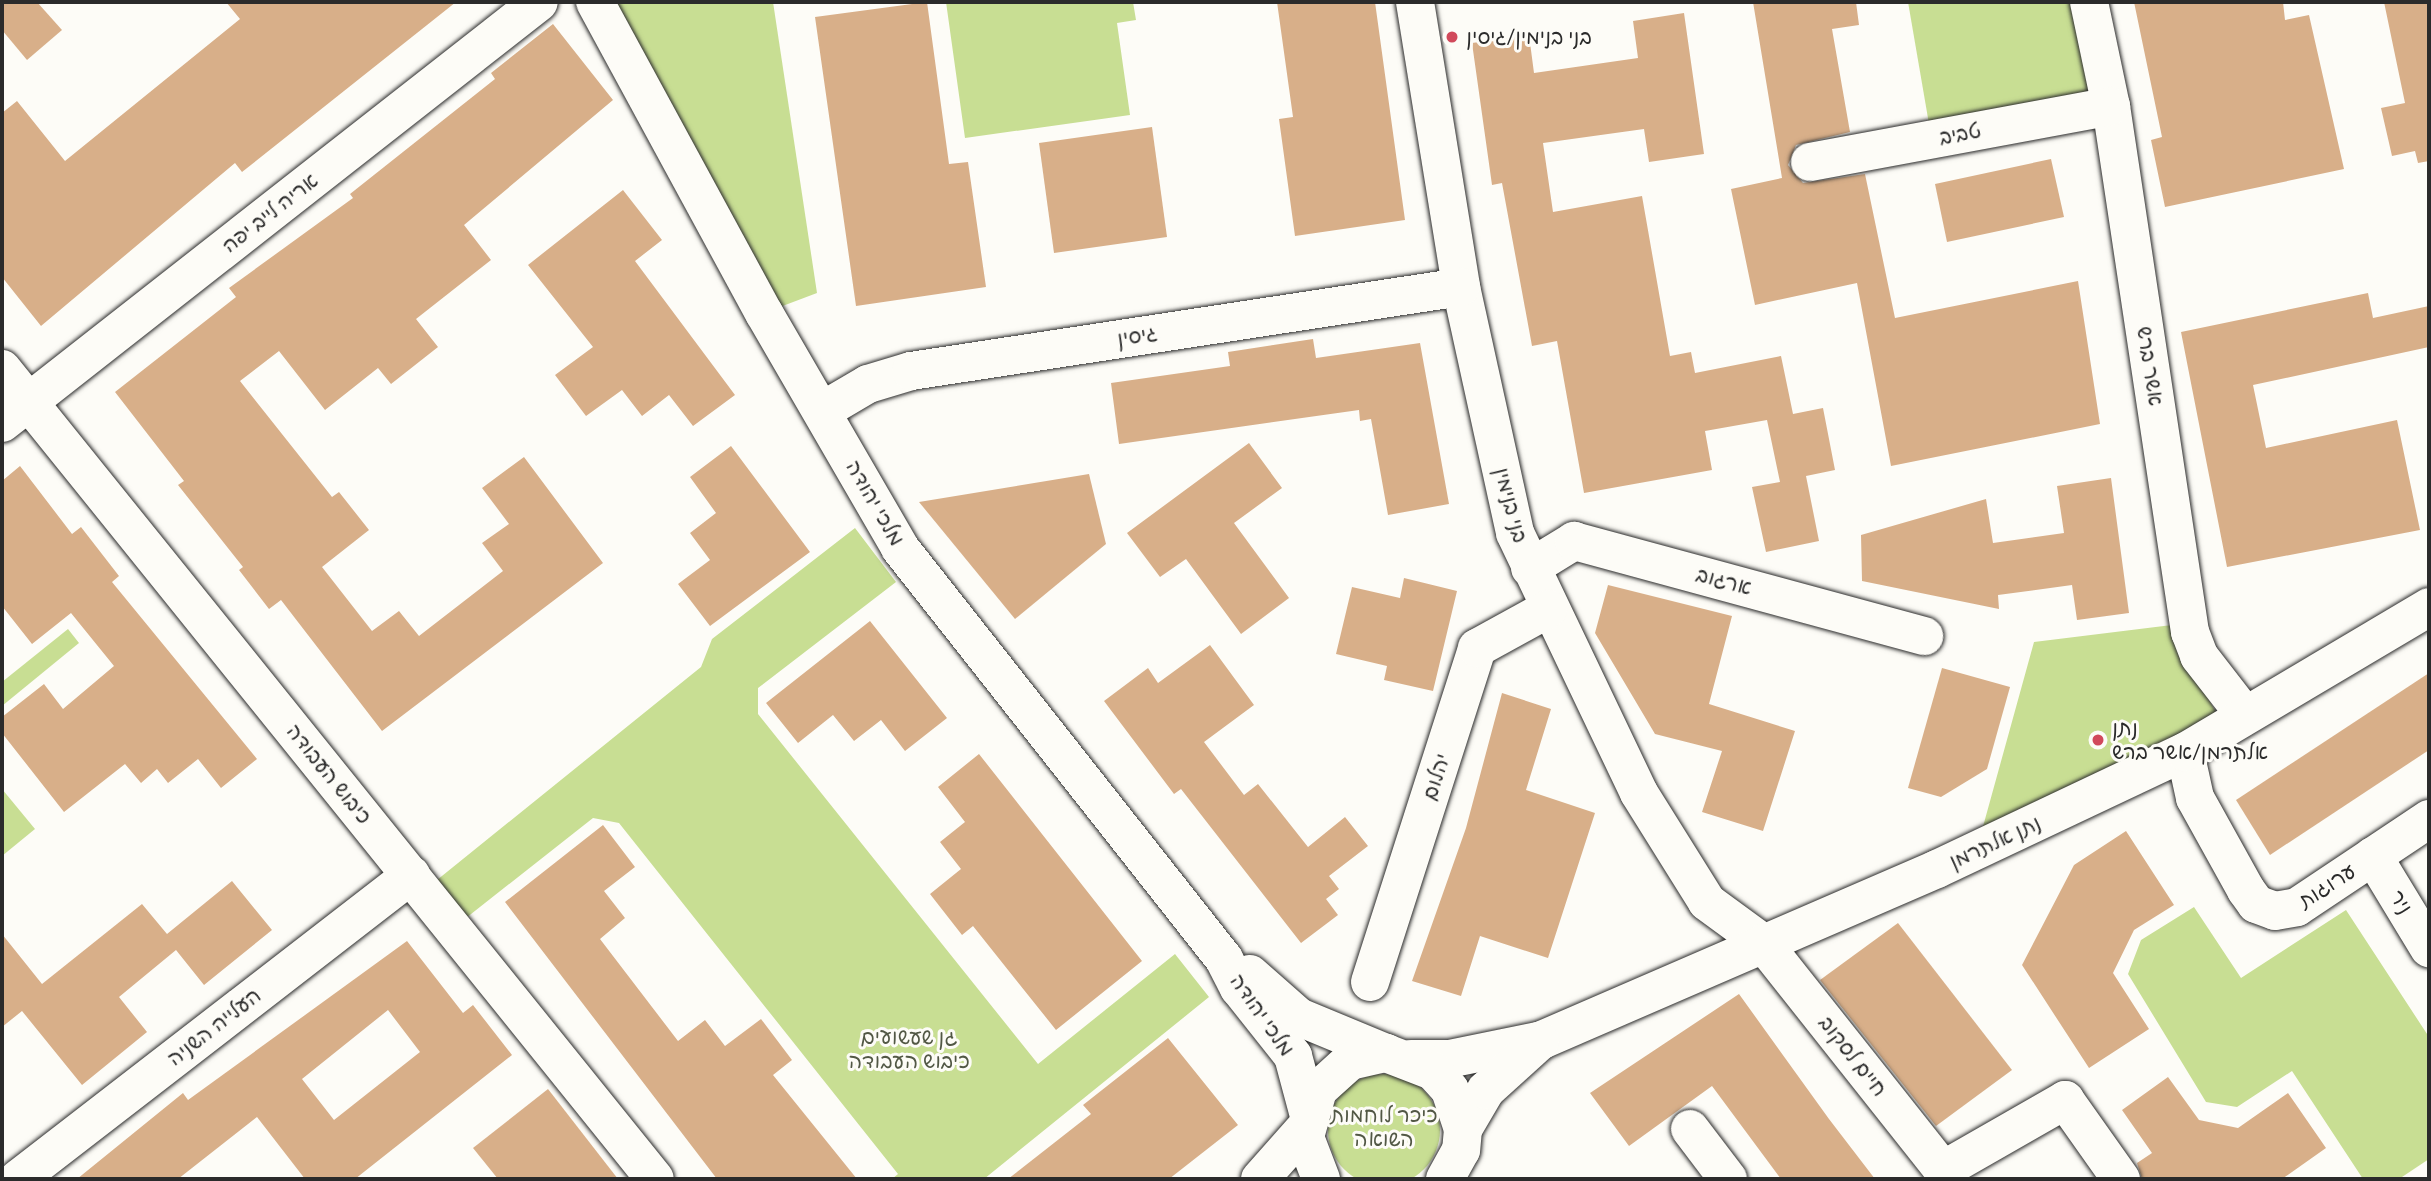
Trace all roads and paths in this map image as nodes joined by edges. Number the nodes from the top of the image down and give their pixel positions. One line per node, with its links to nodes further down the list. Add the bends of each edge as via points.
1 (539, 2): 10 (street, אריה לייב יפה)
2 (595, 2): 9 (street, מלכי יהודה)
3 (1415, 2): 7 (street, בני בנימין)
4 (2090, 2): 5 (street, אשר ברש)
5 (2110, 106): 6 (street, טביב); 15 (street, אשר ברש, via 2190,632 2199,656)
6 (1810, 162)
7 (1461, 287): 9 (street, גיסין, via 911,371 868,384); 11 (street, בני בנימין, via 1515,533)
8 (2, 369): 10 (street, כיבוש העבודה)
9 (822, 411): 22 (street, מלכי יהודה, via 900,548)
10 (15, 413): 19 (street, כיבוש העבודה)
11 (1530, 568): 13 (street, בני בנימין); 14 (street, ארגוב, via 1574,541)
12 (2429, 607): 15 (street, נתן אלתרמן)
13 (1548, 609): 20 (street, בני בנימין, via 1639,793 1707,902); 23 (street, יהלום, via 1477,648)
14 (1924, 636)
15 (2244, 715): 16 (street, נתן אלתרמן)
16 (2185, 752): 18 (street, ערוגות, via 2195,798 2256,904 2275,911 2297,907); 20 (street, נתן אלתרמן, via 1937,869)
17 (2429, 818): 18 (street, ערוגות)
18 (2373, 856): 21 (street, ניר)
19 (411, 875): 30 (street, העלייה השניה); 31 (street, כיבוש העבודה)
20 (1763, 943): 24 (street, נתן אלתרמן); 29 (street, חיים לסקוב)
21 (2429, 948)
22 (1224, 959): 25 (street, מלכי יהודה, via 1299,1017); 26 (street, מלכי יהודה, via 1239,988 1293,1056)
23 (1370, 982)
24 (1542, 1040): 25 (street, נתן אלתרמן, via 1449,1059); 28 (street, נתן אלתרמן, via 1486,1090)
25 (1398, 1056): 26 (street, via 1350,1062 1334,1072); 28 (street, via 1450,1090)
26 (1307, 1119): 32 (street); 33 (street, מלכי יהודה, via 1311,1160)
27 (1690, 1129): 34 (street)
28 (1459, 1160)
29 (1937, 1175): 35 (street, חיים לסקוב, via 2065,1100)
30 (18, 1179)
31 (655, 1179)
32 (1260, 1179)
33 (1321, 1179)
34 (1728, 1179)
35 (2121, 1179)

